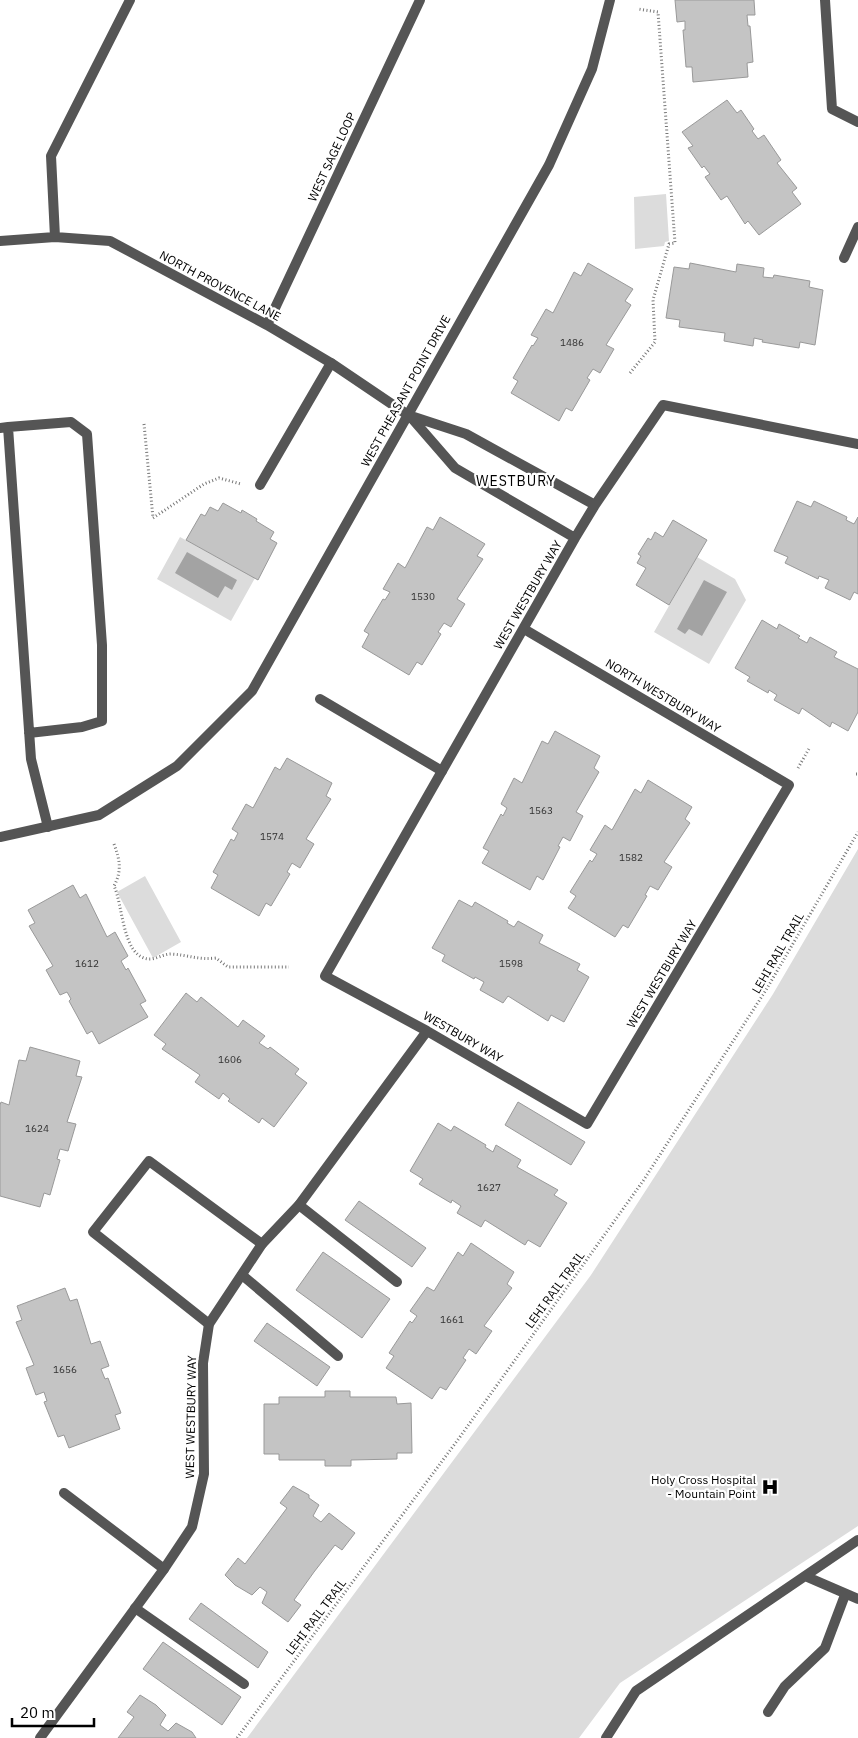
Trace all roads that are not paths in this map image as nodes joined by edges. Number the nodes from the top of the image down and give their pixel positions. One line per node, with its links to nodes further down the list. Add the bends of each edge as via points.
1 (130, 0): 7 (street, via 51,156)
2 (420, 0): 10 (street, WEST SAGE LOOP)
3 (610, 0): 12 (street, WEST PHEASANT POINT DRIVE, via 592,69 549,165)
4 (825, 0): 5 (street, via 832,109)
5 (858, 122)
6 (858, 227): 9 (street)
7 (55, 237): 8 (street, NORTH PROVENCE LANE); 10 (street, NORTH PROVENCE LANE, via 110,241)
8 (0, 241)
9 (844, 258)
10 (267, 325): 11 (street, NORTH PROVENCE LANE)
11 (331, 363): 12 (street, NORTH PROVENCE LANE); 15 (street)
12 (408, 415): 16 (street, via 466,434); 17 (street, via 455,468); 23 (street, WEST PHEASANT POINT DRIVE, via 252,691 176,766 99,815)
13 (4, 428): 20 (street); 20 (street, via 70,422 86,434 102,646 102,721 82,728)
14 (858, 444): 16 (street, WEST WESTBURY WAY, via 663,405)
15 (260, 484)
16 (595, 505): 17 (street, WEST WESTBURY WAY)
17 (575, 538): 18 (street, WEST WESTBURY WAY)
18 (524, 629): 21 (street, WEST WESTBURY WAY); 22 (street, NORTH WESTBURY WAY)
19 (320, 698): 21 (street)
20 (29, 732): 23 (street, via 31,759)
21 (442, 771): 25 (street, WEST WESTBURY WAY)
22 (789, 785): 27 (street, WEST WESTBURY WAY)
23 (48, 827): 24 (street, WEST PHEASANT POINT DRIVE)
24 (0, 837)
25 (325, 976): 26 (street, WESTBURY WAY)
26 (427, 1030): 27 (street, WESTBURY WAY); 28 (street, WEST WESTBURY WAY)
27 (587, 1124)
28 (299, 1205): 29 (street, WEST WESTBURY WAY); 31 (street)
29 (262, 1244): 30 (street, WEST WESTBURY WAY); 32 (street, via 149,1161 93,1232)
30 (242, 1275): 32 (street, WEST WESTBURY WAY); 33 (street)
31 (397, 1282)
32 (209, 1324): 36 (street, WEST WESTBURY WAY, via 203,1363 204,1474 192,1527)
33 (338, 1356)
34 (64, 1493): 36 (street)
35 (858, 1540): 37 (street)
36 (164, 1569): 40 (street, WEST WESTBURY WAY)
37 (806, 1576): 38 (street); 44 (street, via 636,1691)
38 (844, 1594): 39 (street); 42 (street, via 825,1648 785,1686)
39 (858, 1599)
40 (135, 1608): 41 (street); 43 (street, WEST WESTBURY WAY)
41 (244, 1684)
42 (768, 1712)
43 (40, 1738)
44 (606, 1738)

